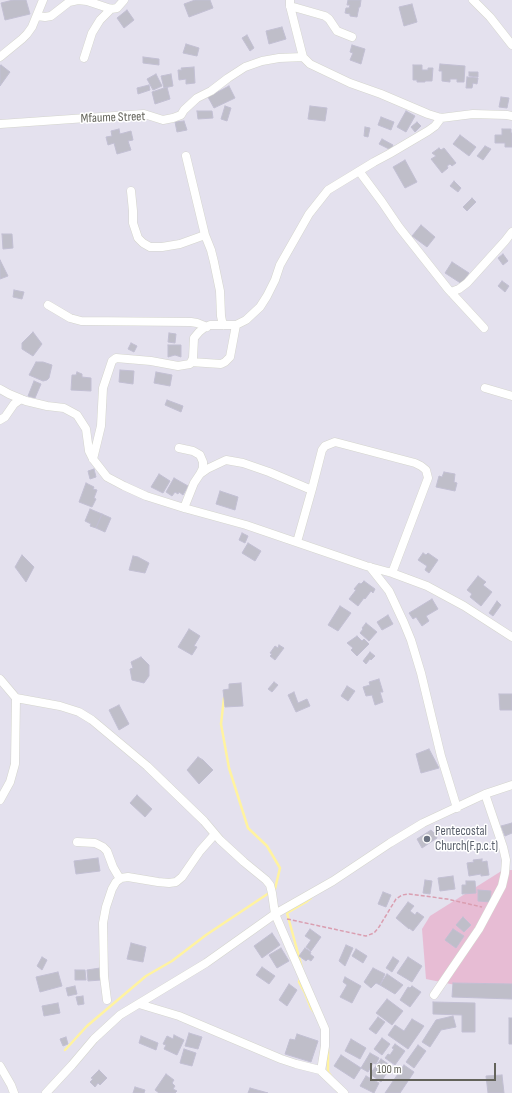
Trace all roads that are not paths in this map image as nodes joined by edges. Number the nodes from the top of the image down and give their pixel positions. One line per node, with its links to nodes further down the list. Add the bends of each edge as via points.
1 (43, 0): 6 (street)
2 (124, 0): 5 (street, via 117,8)
3 (473, 0): 8 (street, via 490,16)
4 (290, 3): 7 (street, via 326,16 337,31); 10 (street)
5 (111, 9): 6 (street, via 78,0 69,2 51,16); 11 (street, via 92,33)
6 (37, 16): 9 (street, via 27,34)
7 (352, 37)
8 (512, 45)
9 (0, 56)
10 (304, 57): 13 (street, via 310,64 350,83); 14 (street, Mfaume Street, via 279,58 245,67 212,91 197,98 181,115 173,118 162,120 144,114)
11 (84, 58)
12 (512, 116): 13 (street, via 473,114)
13 (441, 118): 16 (street, via 428,132)
14 (0, 124)
15 (186, 156): 19 (street)
16 (359, 171): 20 (street, via 399,228); 23 (street, via 328,190 309,214 260,307)
17 (131, 191): 19 (street, via 133,223 138,238 143,243 150,247 162,247)
18 (512, 232): 20 (street, via 466,283)
19 (205, 235): 22 (street, via 214,262)
20 (451, 292): 25 (street)
21 (48, 305): 24 (street, via 70,318 81,321 191,322)
22 (224, 325): 23 (street); 24 (street)
23 (236, 325): 26 (street, via 230,357 225,362)
24 (207, 326): 26 (street, via 194,338)
25 (484, 328)
26 (191, 362): 33 (street, via 178,366 116,358 112,361 103,388 101,426)
27 (485, 388): 29 (street)
28 (0, 389): 30 (street)
29 (512, 396)
30 (22, 399): 31 (street); 33 (street, via 64,408 77,415 86,429)
31 (0, 420)
32 (179, 448): 34 (street, via 200,455 203,462)
33 (93, 459): 36 (street, via 107,476 124,486)
34 (200, 474): 35 (street, via 226,460 243,463); 36 (street)
35 (312, 489): 37 (street); 39 (street, via 322,450 335,442 421,466 426,470 428,478)
36 (184, 508): 37 (street, via 246,524)
37 (297, 542): 38 (street)
38 (370, 567): 39 (street); 46 (street, via 389,592 411,640)
39 (392, 573): 40 (street, via 448,597)
40 (512, 637)
41 (0, 679): 42 (street)
42 (16, 698): 45 (street, via 15,764 10,782); 47 (street, via 60,706 79,712 92,720 148,766)
43 (512, 785): 44 (street)
44 (485, 794): 46 (street); 51 (street, via 506,860 502,886 479,929)
45 (0, 800)
46 (457, 808): 50 (street, via 423,823)
47 (215, 834): 49 (street, via 176,882 128,877); 50 (street, via 270,885)
48 (77, 842): 49 (street, via 95,843 103,847)
49 (120, 879): 52 (street, via 112,889 103,923)
50 (276, 916): 53 (street); 55 (street, via 325,1028)
51 (434, 995)
52 (107, 1000)
53 (139, 1004): 55 (street, via 179,1016 281,1059); 57 (street, via 120,1015 94,1039)
54 (0, 1066): 56 (street)
55 (320, 1070): 58 (street)
56 (14, 1093)
57 (46, 1093)
58 (344, 1093)

